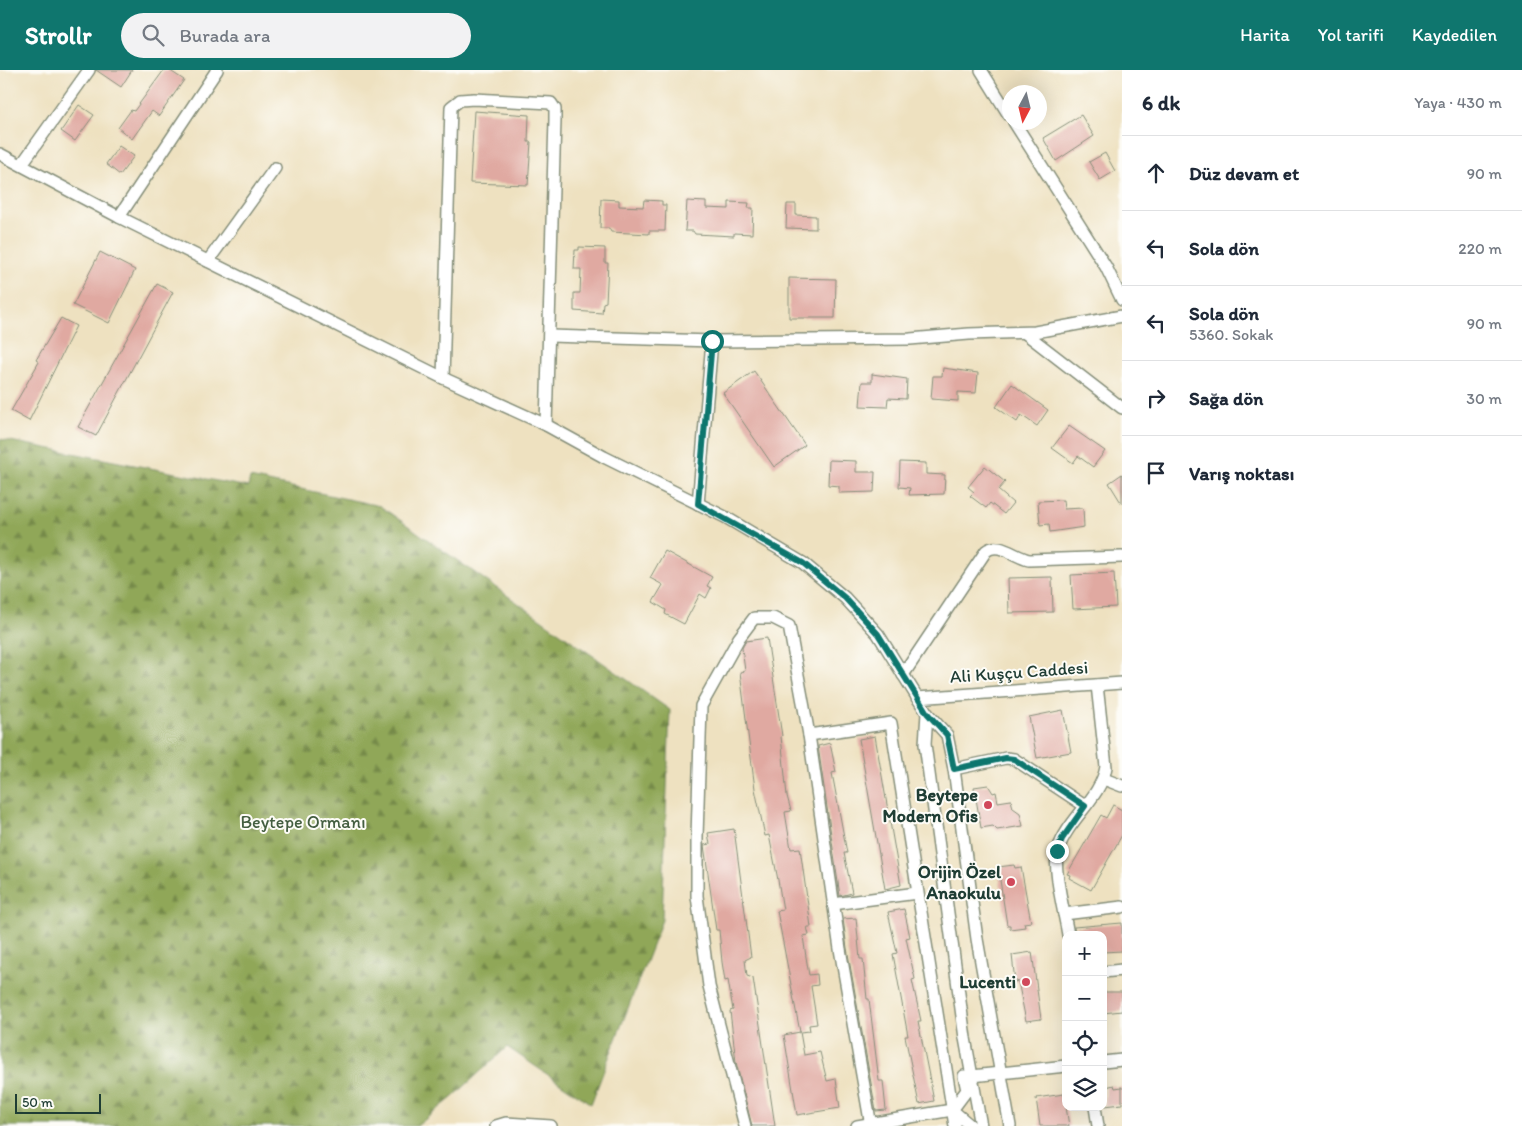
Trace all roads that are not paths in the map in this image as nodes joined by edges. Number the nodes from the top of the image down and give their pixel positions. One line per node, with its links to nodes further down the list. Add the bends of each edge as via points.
1 (89, 70): 7 (street)
2 (217, 70): 9 (street)
3 (981, 70): 4 (street)
4 (1002, 103)
5 (1019, 130): 11 (street, via 1106,267)
6 (0, 154): 7 (street)
7 (22, 164): 9 (street)
8 (275, 168): 10 (street)
9 (119, 217): 10 (street)
10 (208, 261): 16 (street)
11 (1122, 300)
12 (1122, 316): 13 (street)
13 (1025, 333): 15 (street, via 910,339); 17 (street)
14 (550, 336): 15 (street); 16 (street, via 555,109 551,103 460,100 451,107); 18 (street)
15 (712, 341): 19 (street)
16 (443, 378): 18 (street)
17 (1122, 408)
18 (546, 425): 19 (street)
19 (698, 504): 21 (street, via 803,563 845,598 878,634)
20 (1122, 557): 21 (street, via 1029,560 999,547 991,547)
21 (903, 675): 24 (street)
22 (1122, 683): 23 (street, Ali Kuşçu Caddesi)
23 (1097, 685): 24 (street, Ali Kuşçu Caddesi); 28 (street, via 1106,767)
24 (918, 698): 25 (street)
25 (927, 713): 27 (street, via 947,735); 38 (street, via 925,744)
26 (809, 735): 31 (street, via 891,723); 32 (street); 49 (street, via 789,626 773,618 754,618 739,638 701,706 697,837 697,896 709,986)
27 (954, 769): 30 (street, via 1014,759); 42 (street, via 977,939)
28 (1104, 779): 29 (street); 30 (street)
29 (1122, 786)
30 (1085, 806): 34 (street, via 1057,851)
31 (917, 893): 32 (street); 44 (street)
32 (833, 904): 46 (street)
33 (1122, 907): 34 (street)
34 (1064, 914): 35 (street)
35 (1067, 931)
36 (1122, 970): 37 (street)
37 (1107, 972)
38 (965, 1038): 43 (street); 44 (street, via 959,1046 967,1090)
39 (1122, 1060): 40 (street)
40 (1107, 1062)
41 (1062, 1066): 42 (street)
42 (1001, 1073): 43 (street); 54 (street)
43 (972, 1076): 53 (street)
44 (952, 1110): 46 (street); 51 (street); 52 (street)
45 (1096, 1111): 55 (street)
46 (870, 1125): 50 (street)
47 (496, 1126): 48 (street, via 506,1123)
48 (550, 1126)
49 (745, 1126)
50 (857, 1126)
51 (955, 1126)
52 (971, 1126)
53 (980, 1126)
54 (1010, 1126)
55 (1098, 1126)

